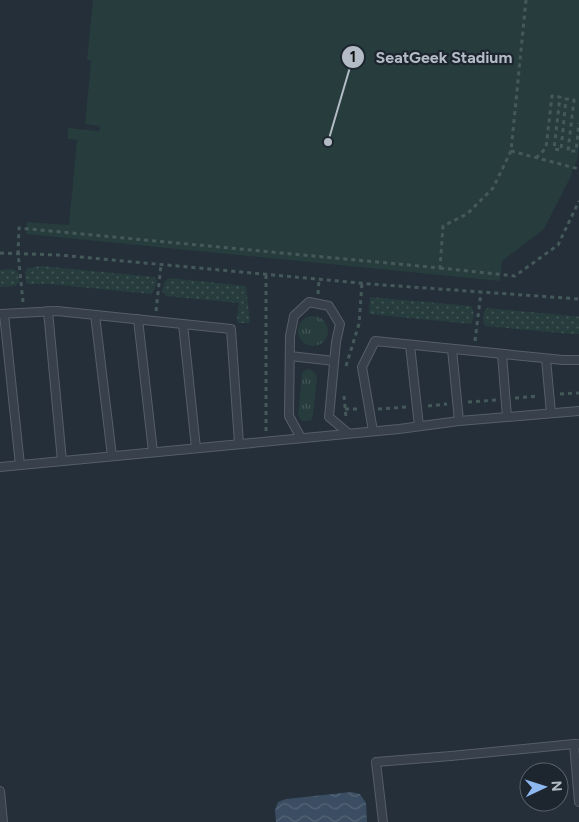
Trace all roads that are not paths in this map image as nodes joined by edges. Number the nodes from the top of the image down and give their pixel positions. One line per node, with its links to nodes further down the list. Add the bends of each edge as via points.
1 (48, 311): 2 (lane); 3 (lane); 25 (lane)
2 (2, 314): 26 (lane)
3 (95, 315): 4 (lane); 24 (lane)
4 (138, 319): 5 (lane); 23 (lane)
5 (183, 324): 21 (lane, via 231,329); 22 (lane)
6 (410, 345): 7 (lane); 17 (lane); 18 (lane, via 375,341 362,367)
7 (452, 349): 8 (lane); 16 (lane)
8 (502, 354): 10 (lane); 15 (lane)
9 (290, 356): 12 (lane); 12 (lane, via 294,316 308,302 329,306 340,324); 20 (lane, via 289,416)
10 (546, 359): 11 (lane); 14 (lane)
11 (579, 360)
12 (334, 361): 19 (lane, via 329,417)
13 (579, 411): 14 (lane)
14 (551, 414): 15 (lane)
15 (506, 417): 16 (lane)
16 (459, 422): 17 (lane)
17 (419, 426): 18 (lane)
18 (373, 431): 19 (lane)
19 (348, 433): 20 (lane)
20 (301, 438): 21 (lane)
21 (240, 444): 22 (lane)
22 (196, 448): 23 (lane)
23 (153, 452): 24 (lane)
24 (112, 456): 25 (lane)
25 (62, 461): 26 (lane)
26 (20, 465): 27 (lane)
27 (0, 467)
28 (576, 744): 30 (lane); 32 (lane, via 376,762)
29 (0, 792): 31 (lane)
30 (579, 802)
31 (3, 822)
32 (383, 822)

